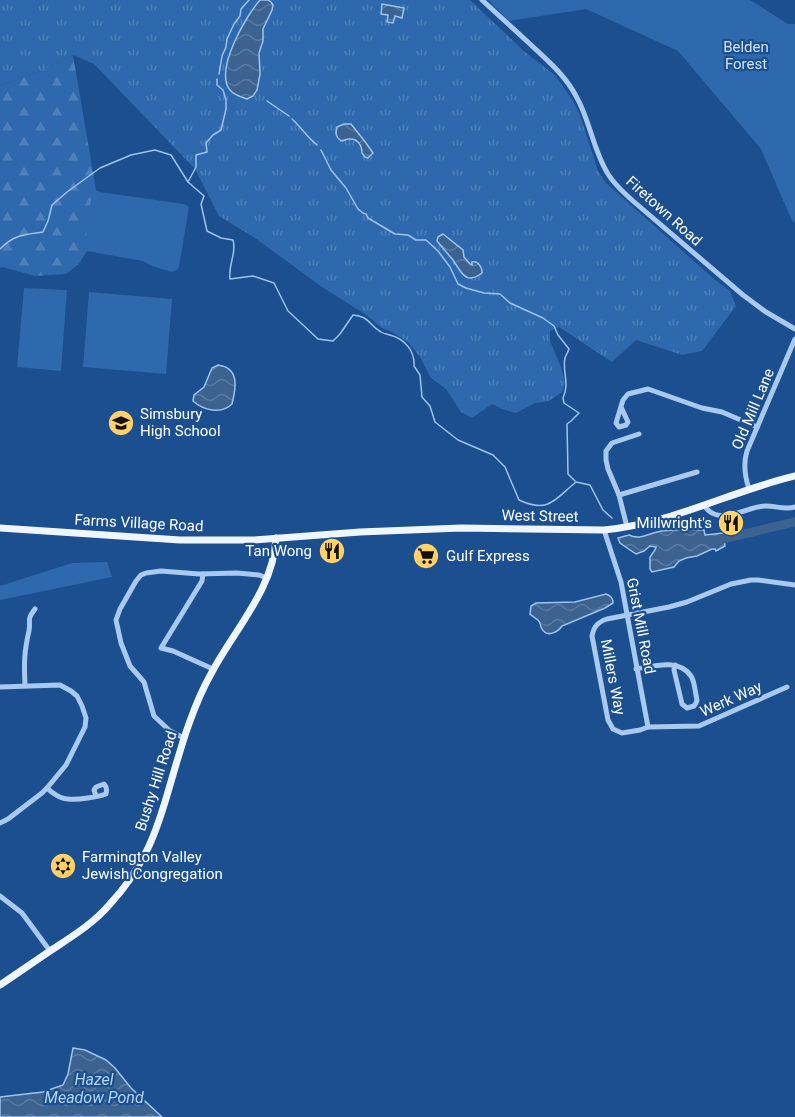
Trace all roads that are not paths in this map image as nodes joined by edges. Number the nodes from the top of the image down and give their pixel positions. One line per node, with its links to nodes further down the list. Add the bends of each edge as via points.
1 (482, 0): 2 (street, Firetown Road, via 569,85 598,154 617,186 743,295)
2 (795, 329)
3 (795, 339): 5 (street, Old Mill Lane)
4 (621, 407): 5 (street, via 628,394 648,389 722,411)
5 (758, 428): 9 (street, Old Mill Lane, via 744,459)
6 (639, 434): 10 (street, via 612,443 606,451 608,469)
7 (697, 472): 10 (street)
8 (795, 476): 9 (main road, West Street)
9 (749, 489): 11 (main road, West Street)
10 (619, 495): 13 (street)
11 (704, 505): 12 (street, via 709,513 727,515 757,507); 13 (main road, West Street)
12 (795, 507)
13 (627, 527): 15 (main road, West Street)
14 (0, 528): 16 (main road, Farms Village Road, via 180,540)
15 (604, 530): 16 (main road, West Street, via 461,528); 21 (street, Grist Mill Road)
16 (276, 538): 18 (main road, Bushy Hill Road)
17 (203, 574): 18 (street, via 237,573); 23 (street, via 161,648); 29 (street, via 141,574 116,620 121,644 130,666 144,682 154,716)
18 (267, 578): 23 (main road, Bushy Hill Road)
19 (795, 585): 21 (street, via 750,580 687,602)
20 (35, 609): 25 (street, via 29,617)
21 (627, 615): 24 (street, Grist Mill Road); 28 (street, Millers Way, via 600,622 592,636 613,729 622,733)
22 (675, 665): 22 (street, via 692,679 696,703 690,708 682,704); 24 (street)
23 (213, 669): 29 (main road, Bushy Hill Road)
24 (636, 669): 28 (street, Grist Mill Road)
25 (25, 685): 26 (street); 30 (street, via 60,685 77,696 86,718 86,727 66,765)
26 (0, 687)
27 (787, 687): 28 (street, Werk Way, via 699,726)
28 (648, 727)
29 (184, 738): 34 (main road, Bushy Hill Road, via 163,808 134,873 94,920)
30 (47, 788): 31 (street, via 66,800); 32 (street)
31 (96, 796)
32 (0, 823)
33 (0, 897): 34 (street, via 22,913)
34 (50, 951): 35 (main road, Bushy Hill Road)
35 (0, 986)

